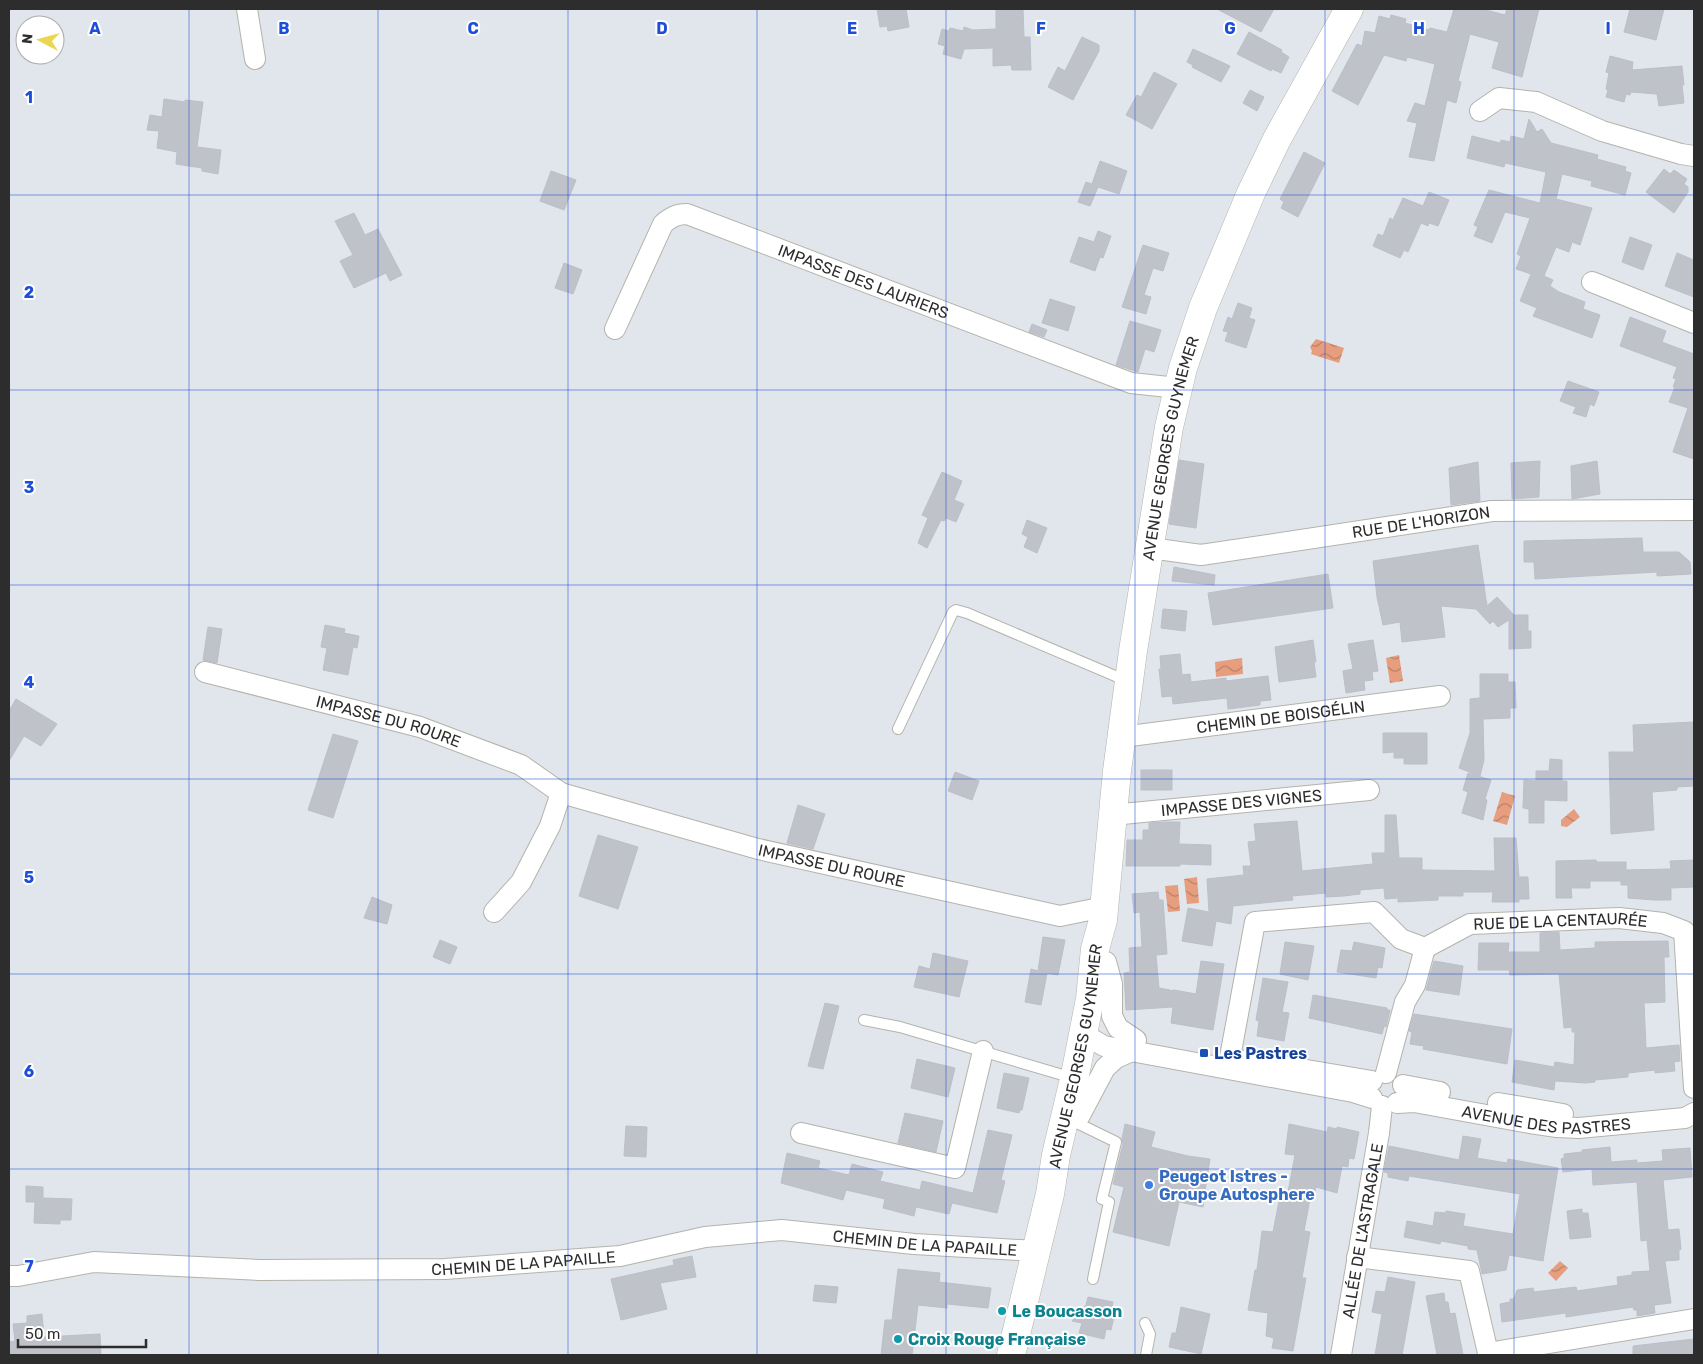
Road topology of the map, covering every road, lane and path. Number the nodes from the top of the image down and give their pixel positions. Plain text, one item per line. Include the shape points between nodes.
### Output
1 (247, 9) edge
2 (1349, 9) edge
3 (255, 59) dead end
4 (1480, 111) dead end
5 (1694, 156) edge
6 (1592, 282) dead end
7 (1694, 323) edge
8 (615, 329) dead end
9 (1178, 388) junction
10 (1694, 510) edge
11 (1150, 548) junction
12 (205, 672) dead end
13 (1129, 682) junction
14 (1440, 696) dead end
15 (898, 730) dead end
16 (1122, 737) junction
17 (1369, 790) dead end
18 (561, 793) junction
19 (1112, 815) junction
20 (494, 912) dead end
21 (1104, 914) junction
22 (1425, 948) junction
23 (1100, 960) junction
24 (864, 1020) dead end
25 (1095, 1039) junction
26 (1134, 1046) junction
27 (984, 1052) junction
28 (1230, 1057) junction
29 (1074, 1078) junction
30 (1694, 1088) edge
31 (1385, 1091) junction
32 (1694, 1112) edge
33 (1074, 1119) junction
34 (801, 1133) dead end
35 (1036, 1251) junction
36 (1357, 1257) junction
37 (9, 1276) edge
38 (1093, 1279) dead end
39 (1694, 1319) edge
40 (1145, 1323) dead end
41 (1011, 1355) edge
42 (1146, 1355) edge
43 (1341, 1355) edge

1 - 3 street
2 - 9 main road, AVENUE GEORGES GUYNEMER via 1251,193 1202,308
4 - 5 street via 1499,98 1536,102 1602,131
6 - 7 street
8 - 9 street, IMPASSE DES LAURIERS via 663,224 671,217 687,214 1131,382
9 - 11 main road, AVENUE GEORGES GUYNEMER
10 - 11 street, RUE DE L'HORIZON via 1492,511 1201,555
11 - 13 main road, AVENUE GEORGES GUYNEMER
12 - 18 street, IMPASSE DU ROURE via 420,727 521,765
13 - 15 lane via 956,610
13 - 16 main road, AVENUE GEORGES GUYNEMER
14 - 16 street, CHEMIN DE BOISGÉLIN
16 - 19 main road, AVENUE GEORGES GUYNEMER
17 - 19 street, IMPASSE DES VIGNES
18 - 20 street via 550,826 521,882
18 - 21 street, IMPASSE DU ROURE via 777,854 1060,916
19 - 21 main road, AVENUE GEORGES GUYNEMER
21 - 23 main road, AVENUE GEORGES GUYNEMER
22 - 28 street via 1401,939 1374,912 1255,922
22 - 30 street, RUE DE LA CENTAURÉE via 1470,924 1619,918 1663,923 1684,931
22 - 31 street, ALLÉE DE L'ASTRAGALE via 1416,985 1405,1002
23 - 25 main road, AVENUE GEORGES GUYNEMER
23 - 26 street, AVENUE DES PASTRES via 1112,984 1112,1016
23 - 29 main road, AVENUE GEORGES GUYNEMER
24 - 27 lane via 900,1027
25 - 26 street, AVENUE DES PASTRES via 1104,1046
25 - 33 main road, AVENUE GEORGES GUYNEMER
26 - 28 street, AVENUE DES PASTRES
26 - 31 street, AVENUE DES PASTRES via 1353,1092
26 - 33 street via 1105,1068
27 - 29 lane
27 - 34 street via 955,1168
28 - 31 street, AVENUE DES PASTRES
29 - 33 main road, AVENUE GEORGES GUYNEMER
31 - 32 street, AVENUE DES PASTRES via 1555,1113 1598,1114 1685,1107
31 - 36 street, ALLÉE DE L'ASTRAGALE
33 - 35 main road, AVENUE GEORGES GUYNEMER via 1056,1155
33 - 38 lane via 1116,1142 1102,1199 1110,1202
35 - 37 street, CHEMIN DE LA PAPAILLE via 914,1244 782,1230 705,1237 620,1256 445,1269 259,1270 94,1262
35 - 41 main road, AVENUE GEORGES GUYNEMER
36 - 39 street via 1469,1271 1488,1353
36 - 43 street, ALLÉE DE L'ASTRAGALE
40 - 42 lane via 1150,1334

